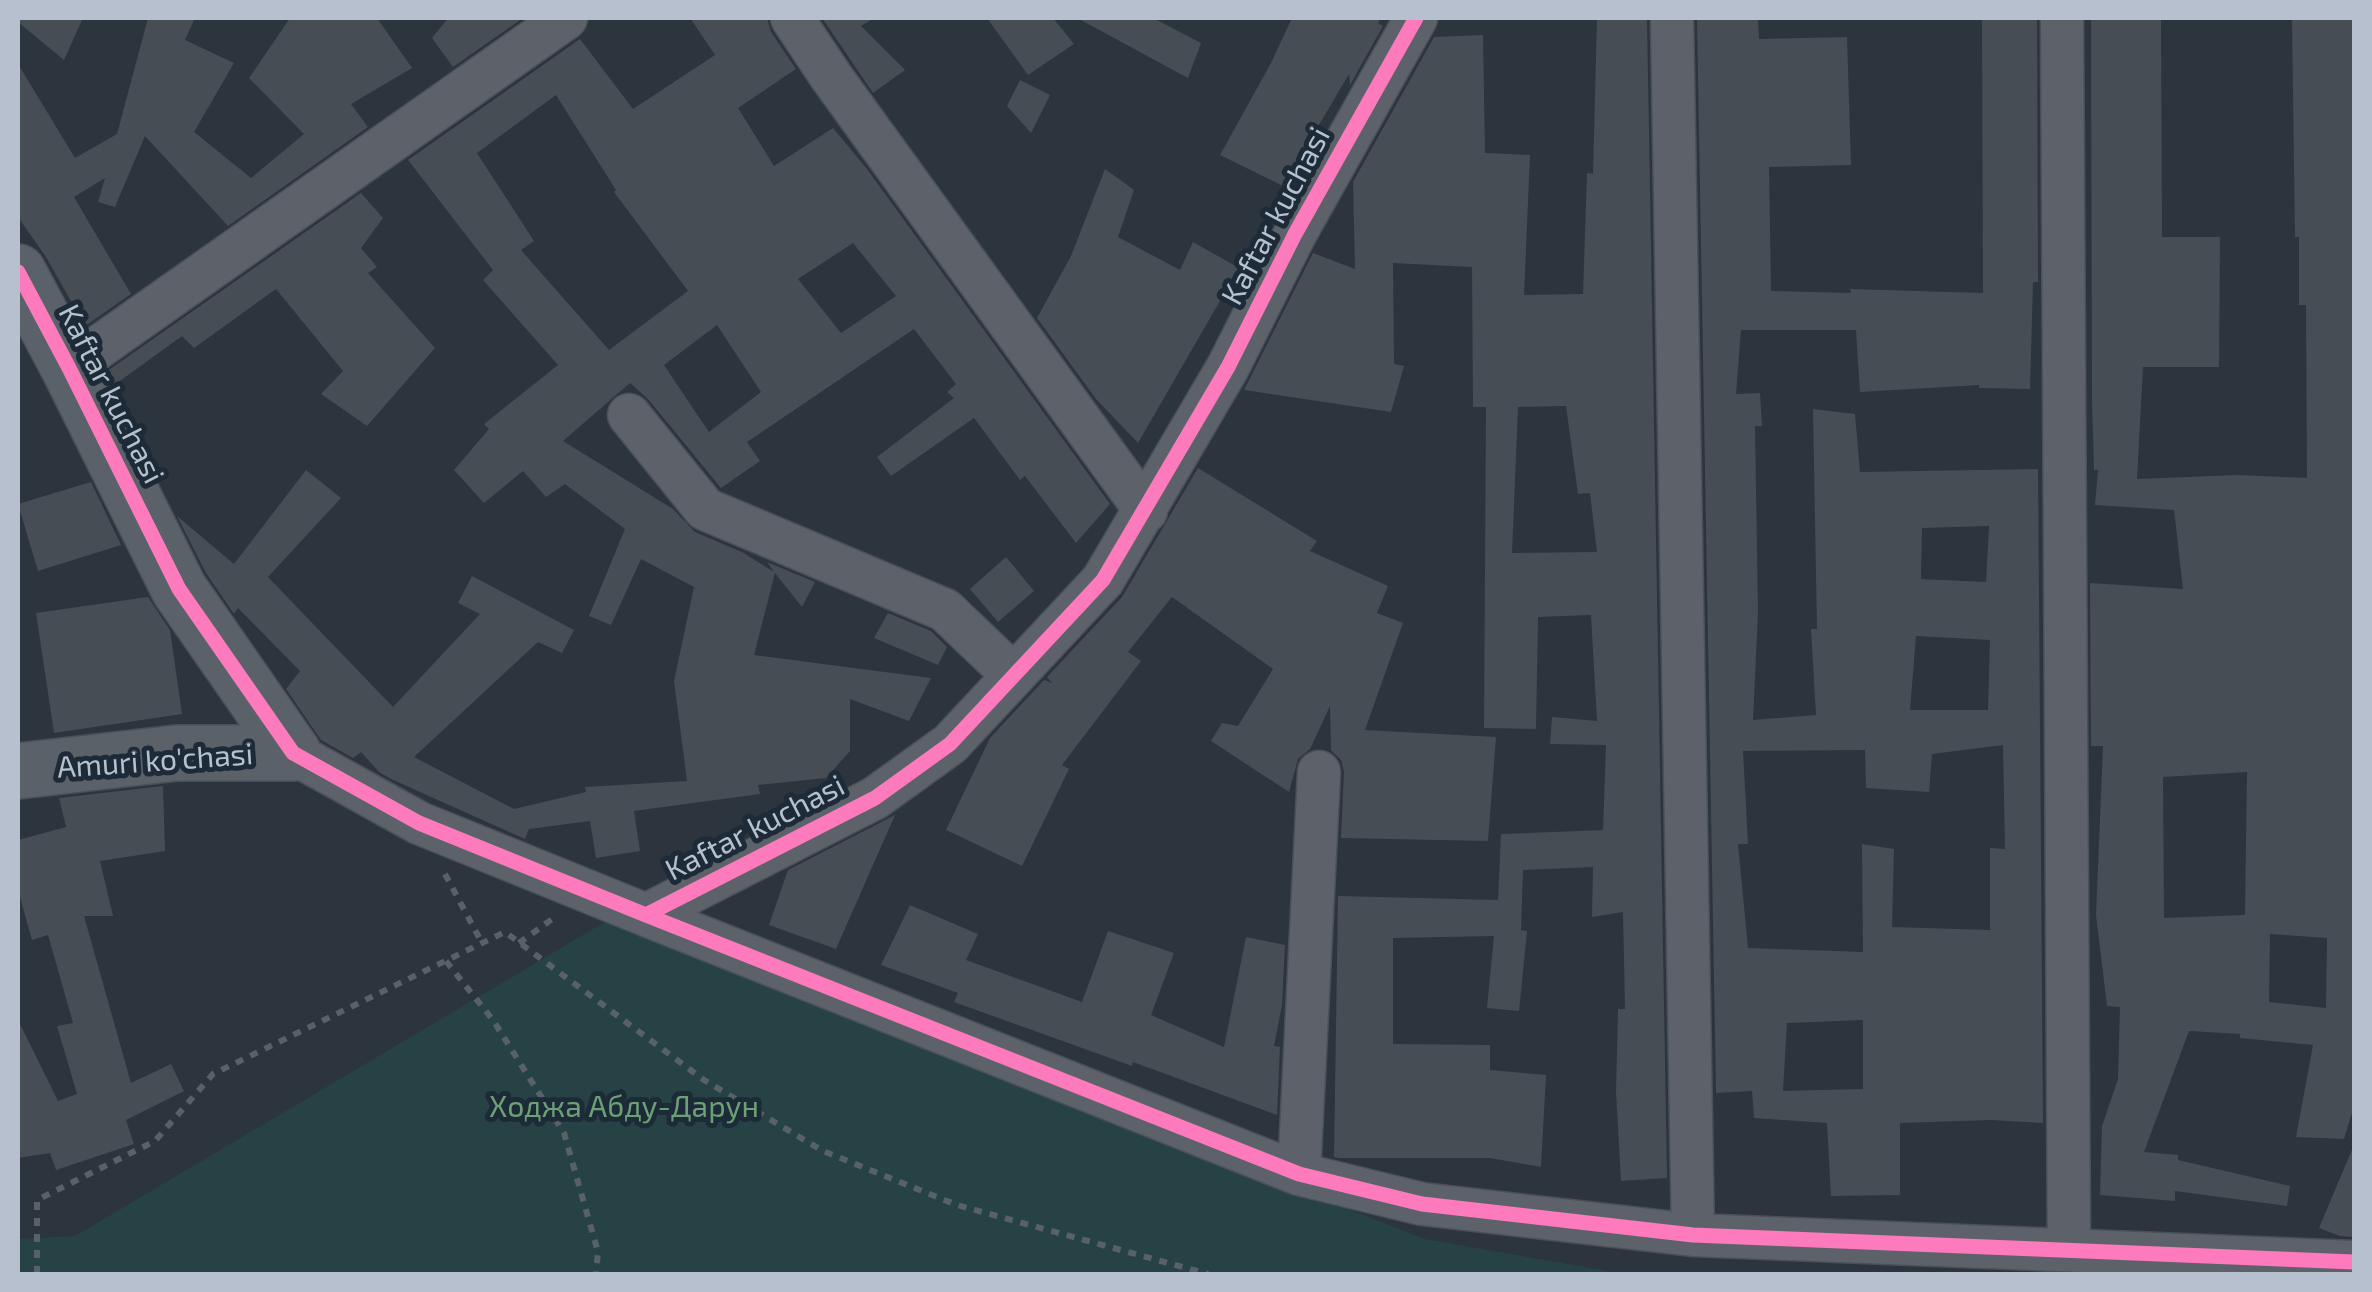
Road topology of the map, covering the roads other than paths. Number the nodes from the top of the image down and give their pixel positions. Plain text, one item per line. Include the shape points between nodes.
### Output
1 (566, 18) edge
2 (792, 18) edge
3 (1416, 18) edge
4 (1672, 18) edge
5 (2062, 18) edge
6 (18, 272) edge
7 (70, 368) junction
8 (629, 415) dead end
9 (1146, 511) junction
10 (1012, 674) junction
11 (292, 752) junction
12 (18, 771) edge
13 (1319, 772) dead end
14 (646, 914) junction
15 (1299, 1174) junction
16 (1693, 1235) junction
17 (2069, 1250) junction
18 (2354, 1262) edge

1 - 7 street
2 - 9 street
3 - 9 street, Kaftar kuchasi
4 - 16 street
5 - 17 street
6 - 7 street, Kaftar kuchasi
7 - 11 street, Kaftar kuchasi via 179,589
8 - 10 street via 705,508 945,610
9 - 10 street, Kaftar kuchasi via 1103,580
10 - 14 street, Kaftar kuchasi via 950,744 875,798
11 - 12 street, Amuri ko'chasi via 177,754
11 - 14 street, Kaftar kuchasi via 418,823
13 - 15 street
14 - 15 street
15 - 16 street via 1422,1204
16 - 17 street
17 - 18 street

